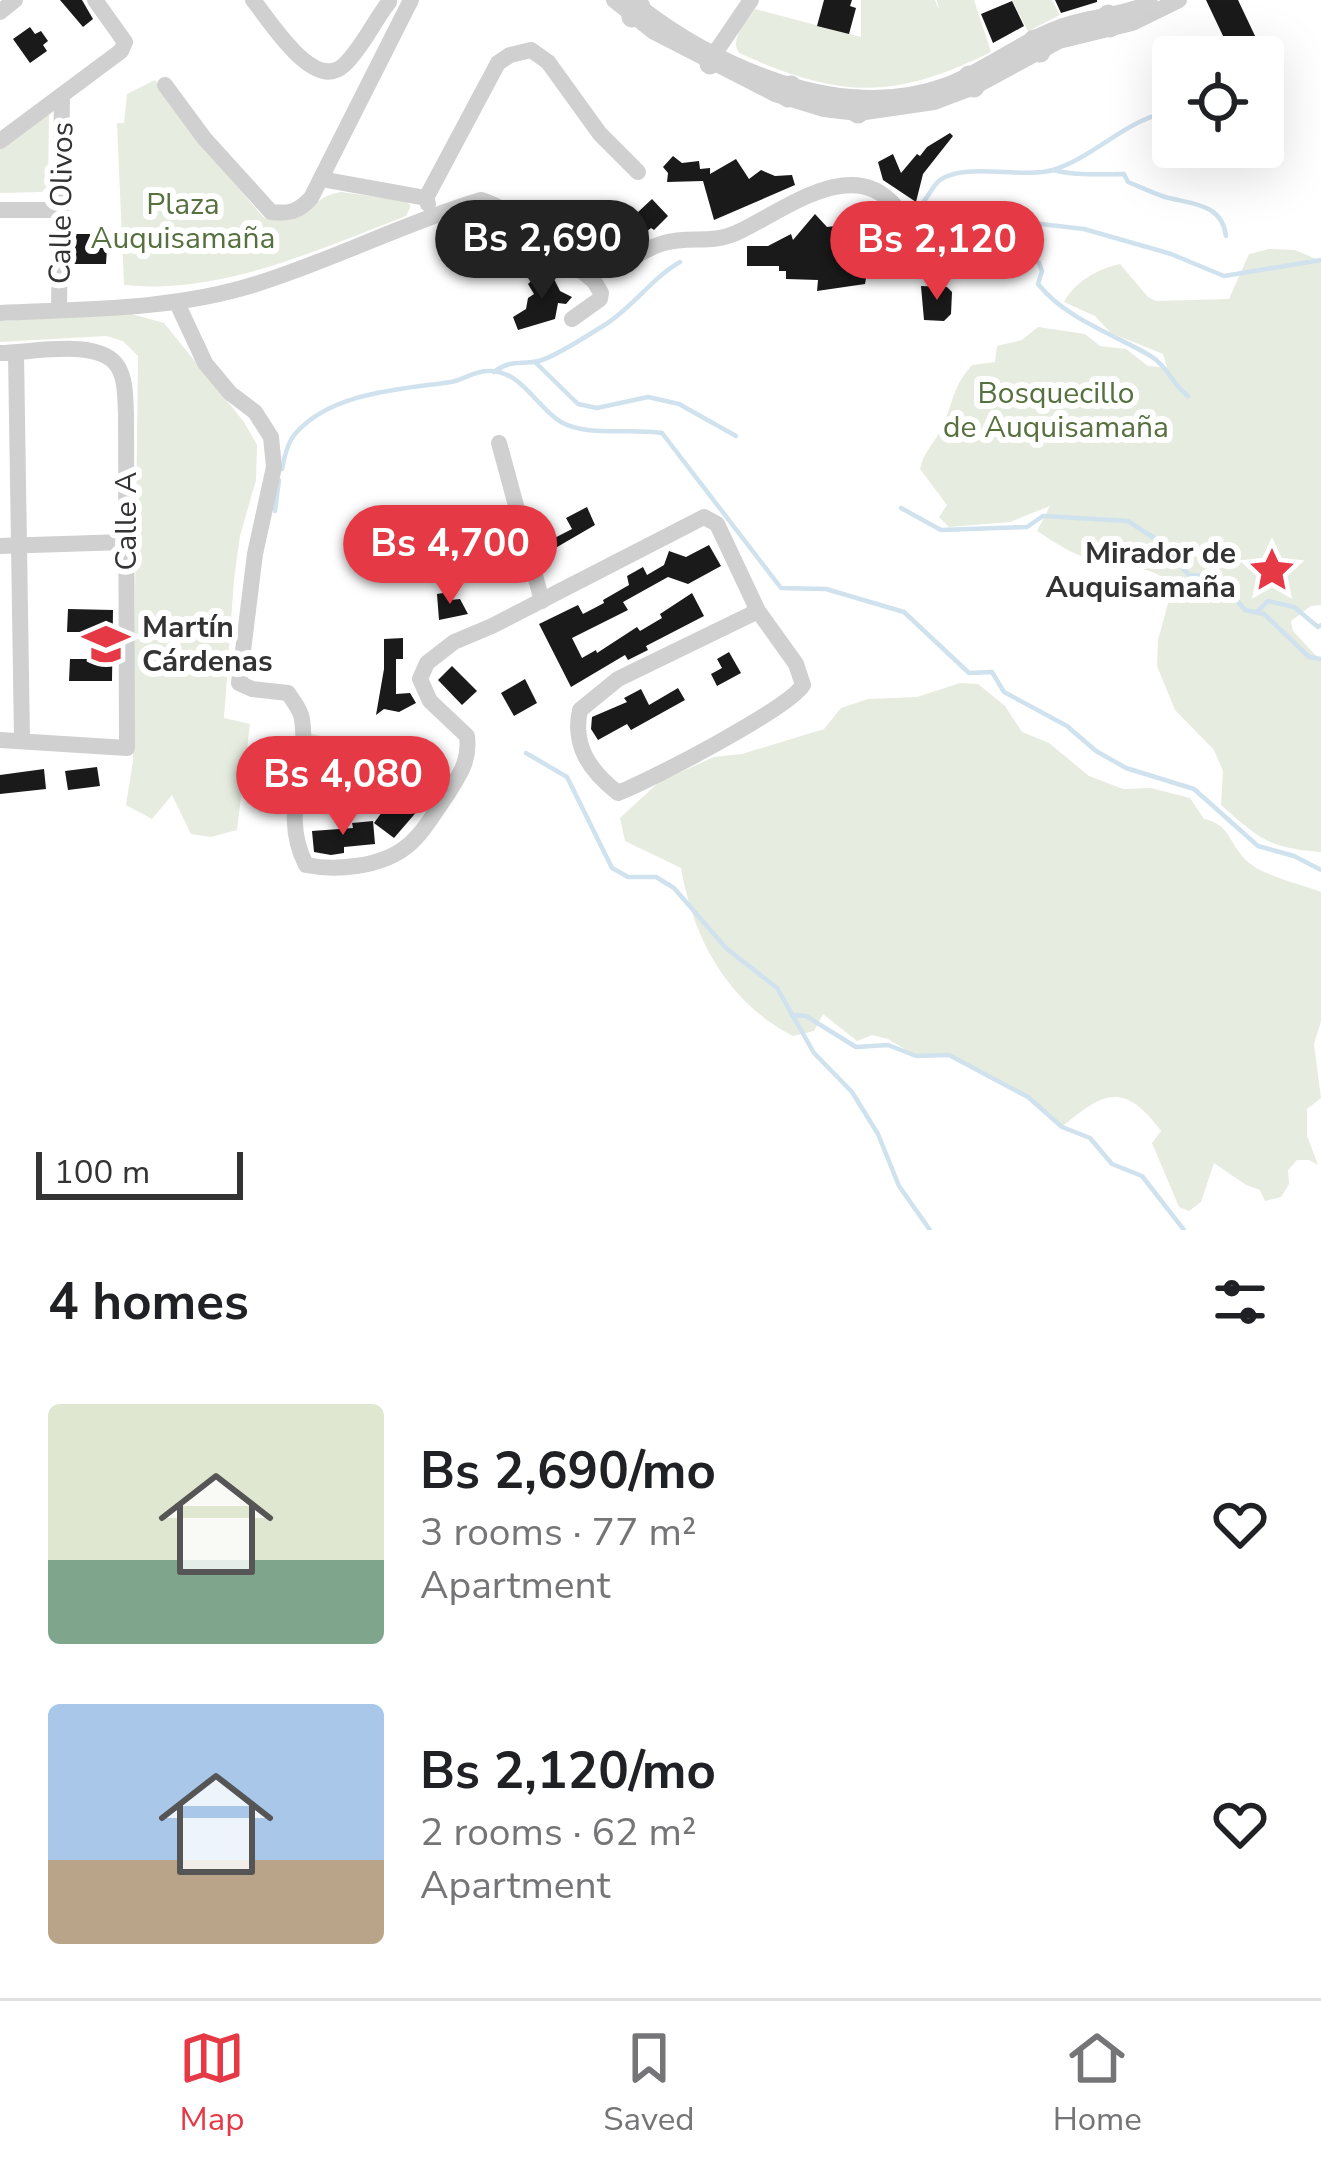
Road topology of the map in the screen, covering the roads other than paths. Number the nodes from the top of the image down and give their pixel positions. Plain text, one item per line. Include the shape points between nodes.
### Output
1 (15, 0) edge
2 (94, 0) edge
3 (253, 0) edge
4 (614, 0) edge
5 (751, 0) edge
6 (1157, 0) edge
7 (1179, 0) edge
8 (399, 2) edge
9 (635, 8) edge
10 (0, 12) edge
11 (1106, 14) edge
12 (713, 58) junction
13 (165, 85) dead end
14 (62, 96) junction
15 (0, 141) edge
16 (638, 172) dead end
17 (321, 179) junction
18 (895, 206) dead end
19 (429, 207) junction
20 (0, 210) edge
21 (62, 210) junction
22 (551, 240) junction
23 (177, 303) junction
24 (59, 310) junction
25 (0, 313) edge
26 (572, 319) dead end
27 (8, 353) edge
28 (499, 443) dead end
29 (125, 542) junction
30 (9, 546) edge
31 (542, 601) junction
32 (758, 611) junction
33 (22, 739) junction
34 (0, 740) edge

1 - 10 street
2 - 14 street via 125,42
3 - 8 street via 304,63 324,73 340,70
4 - 9 street
5 - 12 street
6 - 11 street
7 - 11 street via 1132,23
8 - 17 street
9 - 12 street
11 - 12 street via 972,81 858,106 824,109
13 - 17 street via 271,212 300,210
14 - 15 street
14 - 21 street, Calle Olivos
16 - 19 street via 531,50 498,63
17 - 19 street
18 - 22 street via 874,191 836,186 735,234 712,242 684,238 614,264
19 - 22 street via 481,200
19 - 23 street via 257,284
20 - 21 street
21 - 24 street, Calle Olivos
22 - 26 street via 551,249 601,292
23 - 24 street
23 - 31 street via 205,363 271,437 274,467 239,682 288,693 302,715 294,818 306,865 343,868 406,848 469,758 467,736 420,679 427,663
24 - 25 street
27 - 29 street, Calle A via 88,349 118,368 127,413
27 - 30 street
28 - 31 street
29 - 30 street
29 - 33 street, Calle A via 128,748
30 - 33 street
31 - 32 street via 704,517 717,524
32 - 32 street via 618,679 580,710 576,737 618,793 796,696 796,664
33 - 34 street

